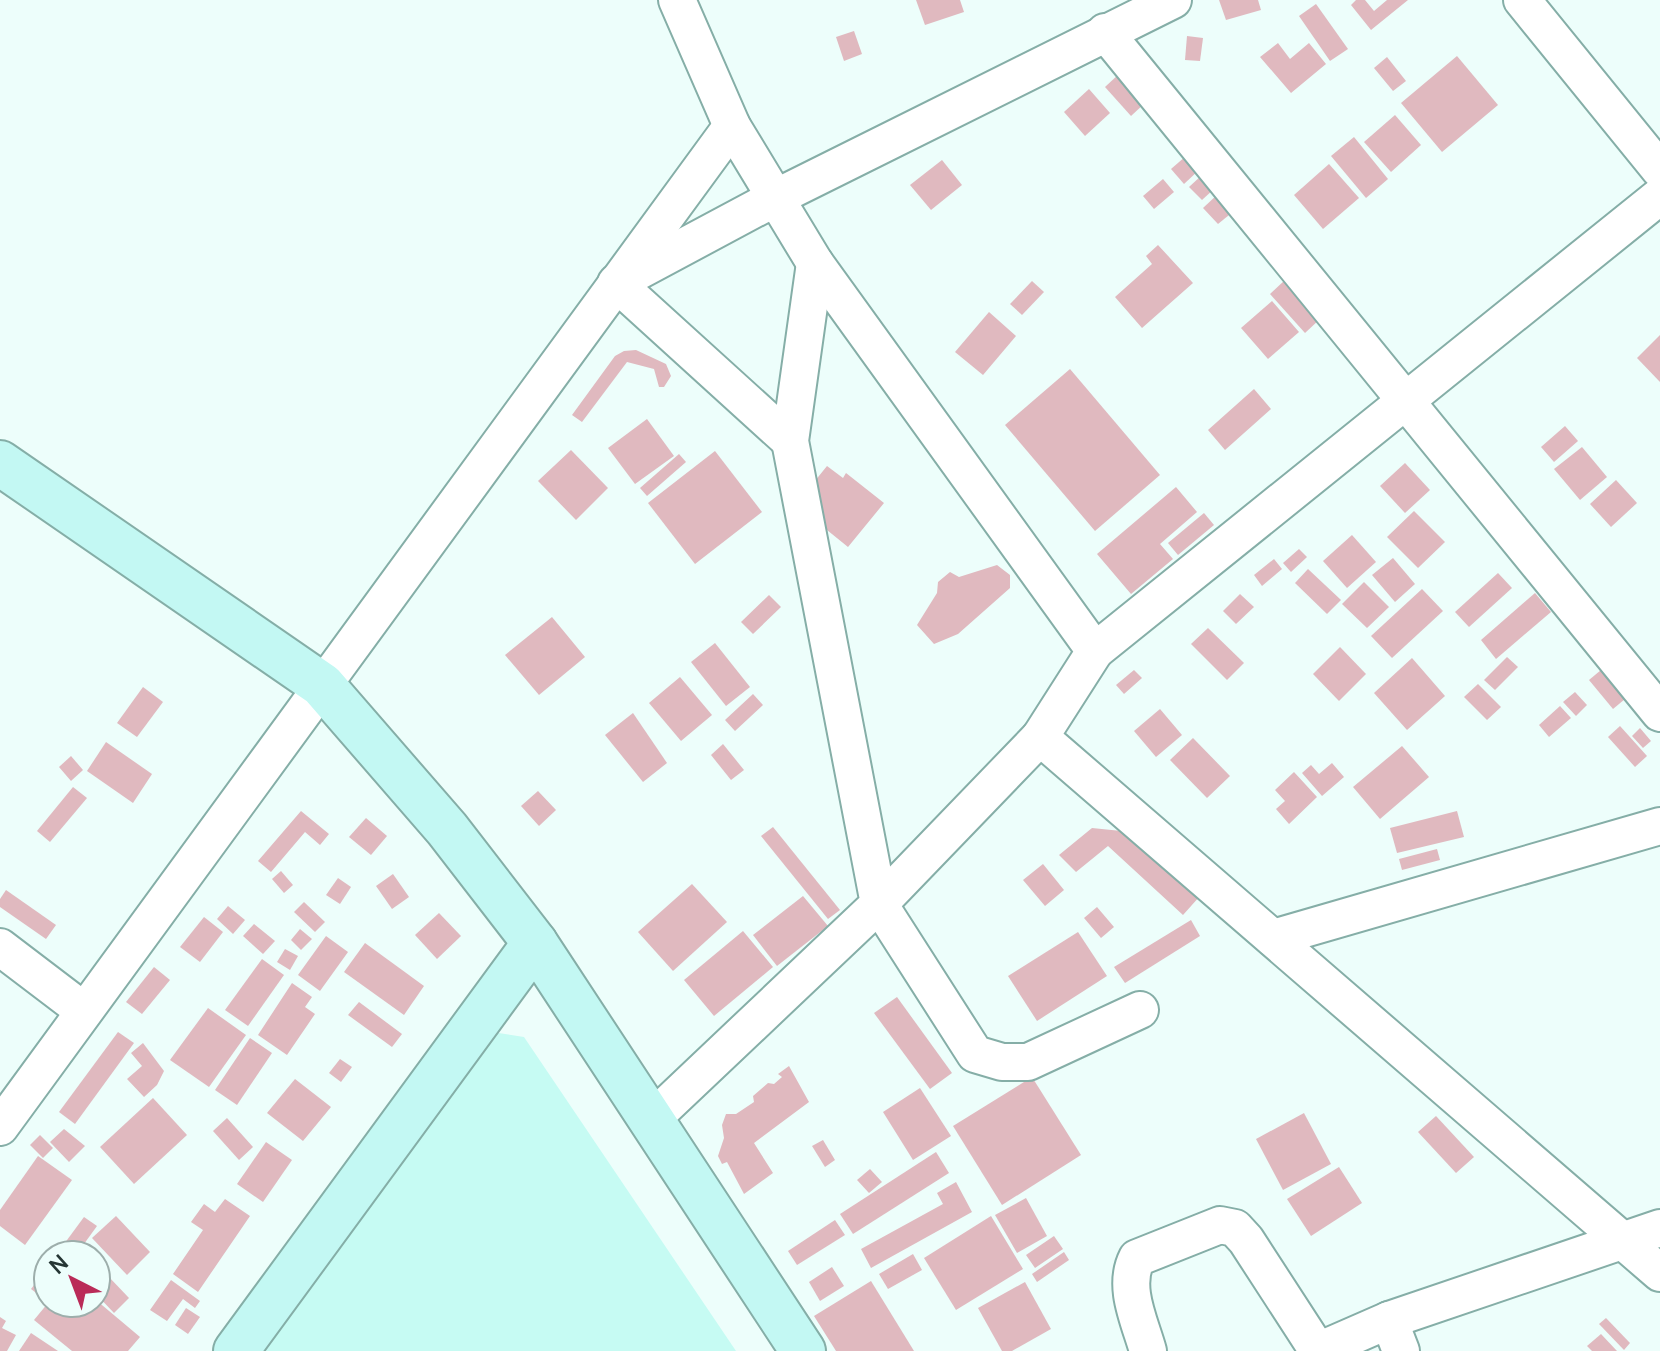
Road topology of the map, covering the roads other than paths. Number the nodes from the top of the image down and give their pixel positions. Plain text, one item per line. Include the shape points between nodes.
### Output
1 (677, 0) edge
2 (1173, 0) edge
3 (1522, 0) edge
4 (1105, 32) junction
5 (732, 126) junction
6 (1660, 170) edge
7 (1660, 196) edge
8 (777, 197) junction
9 (815, 263) junction
10 (616, 283) junction
11 (1406, 401) junction
12 (790, 441) junction
13 (0, 463) edge
14 (1095, 651) junction
15 (322, 685) junction
16 (1660, 713) edge
17 (1040, 737) junction
18 (1660, 826) edge
19 (879, 904) junction
20 (1273, 938) junction
21 (535, 943) junction
22 (0, 947) edge
23 (1140, 1010) dead end
24 (84, 1011) junction
25 (651, 1120) junction
26 (0, 1127) edge
27 (1660, 1228) edge
28 (1621, 1240) junction
29 (1660, 1273) edge
30 (1395, 1335) edge
31 (236, 1351) edge
32 (803, 1351) edge
33 (1148, 1351) edge
34 (1318, 1351) edge

1 - 5 street
2 - 4 street
3 - 6 street
4 - 8 street
4 - 11 street
5 - 8 street
5 - 10 street
7 - 11 street
8 - 9 street
8 - 10 street
9 - 12 street
9 - 14 street
10 - 12 street
10 - 15 street
11 - 14 street
11 - 16 street
12 - 19 street
13 - 15 main road
14 - 17 street
15 - 21 main road via 447,829
15 - 24 street
17 - 19 street
17 - 20 street
18 - 20 street
19 - 23 street via 975,1054 1028,1062
19 - 25 street
20 - 28 street
21 - 25 main road
21 - 31 main road
22 - 24 street
24 - 26 street
25 - 32 main road
27 - 28 street
28 - 29 street
28 - 30 street
30 - 34 street
33 - 34 street via 1130,1289 1137,1258 1220,1225 1235,1228 1246,1240

